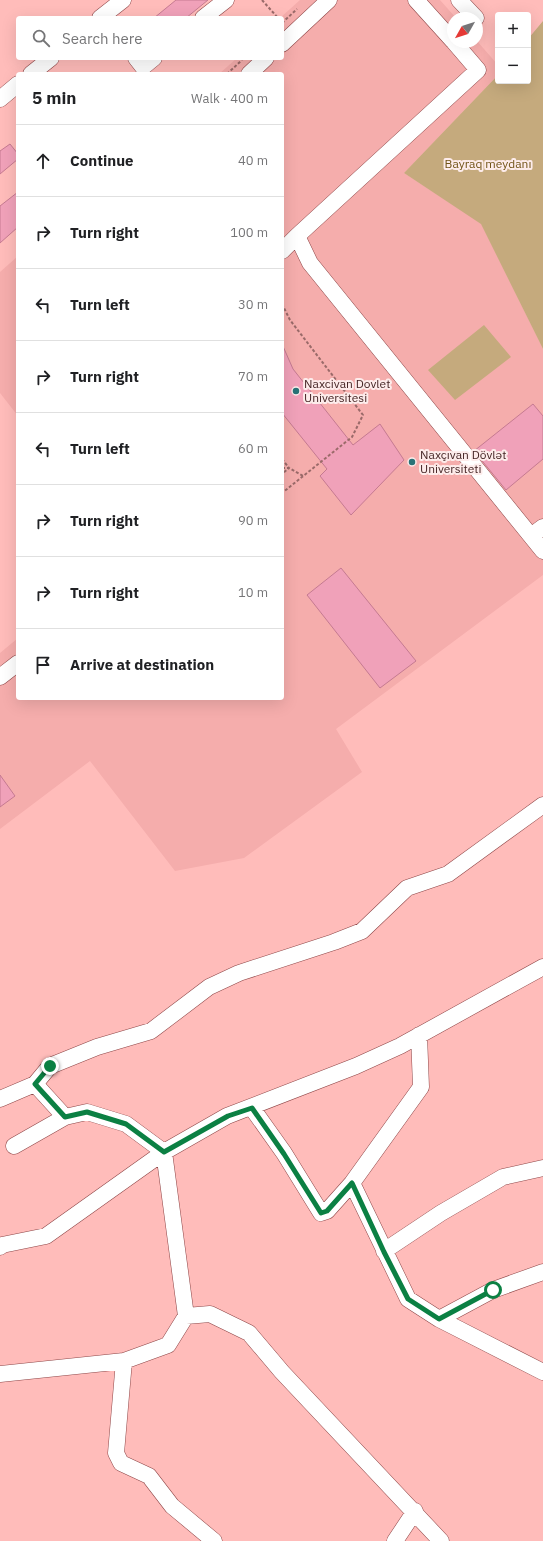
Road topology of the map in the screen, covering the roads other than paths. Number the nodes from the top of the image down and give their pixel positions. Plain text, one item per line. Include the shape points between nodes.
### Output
1 (122, 0) edge
2 (226, 0) edge
3 (329, 0) edge
4 (416, 0) edge
5 (459, 0) edge
6 (470, 12) edge
7 (103, 16) edge
8 (206, 16) edge
9 (447, 35) edge
10 (284, 42) edge
11 (458, 48) edge
12 (48, 60) edge
13 (264, 60) edge
14 (34, 72) edge
15 (251, 72) edge
16 (16, 86) edge
17 (0, 99) edge
18 (297, 236) junction
19 (284, 249) edge
20 (537, 532) edge
21 (543, 551) edge
22 (16, 665) edge
23 (0, 677) edge
24 (543, 805) edge
25 (543, 967) edge
26 (419, 1035) junction
27 (35, 1084) junction
28 (0, 1099) edge
29 (252, 1108) junction
30 (65, 1117) junction
31 (14, 1146) dead end
32 (164, 1152) junction
33 (543, 1168) edge
34 (352, 1183) junction
35 (0, 1247) edge
36 (384, 1252) junction
37 (543, 1272) edge
38 (186, 1316) junction
39 (439, 1319) junction
40 (124, 1361) junction
41 (543, 1372) edge
42 (0, 1374) edge
43 (415, 1512) junction
44 (214, 1541) edge
45 (395, 1541) edge
46 (441, 1541) edge

1 - 7 street
2 - 8 street
3 - 10 street
4 - 9 street
5 - 6 street
11 - 18 street via 478,70
12 - 14 street
13 - 15 street
16 - 17 street
18 - 19 street
18 - 20 street via 310,263
20 - 21 street
22 - 23 street
24 - 27 street via 448,874 407,888 362,930 334,942 239,973 210,987 151,1031 97,1047 50,1066
25 - 26 street
26 - 29 street via 356,1066
26 - 34 street via 421,1087
27 - 28 street
27 - 30 street
29 - 32 street via 228,1116
29 - 34 street via 321,1213 327,1211
30 - 31 street
30 - 32 street via 87,1112 126,1124
32 - 35 street via 46,1236
32 - 38 street
33 - 36 street via 503,1177 441,1213
34 - 36 street
36 - 39 street via 408,1299
37 - 39 street via 493,1290
38 - 40 street via 168,1345
38 - 43 street via 210,1314 249,1333 282,1372
39 - 41 street
40 - 42 street
40 - 44 street via 116,1453 121,1463 149,1476 172,1506
43 - 45 street
43 - 46 street

